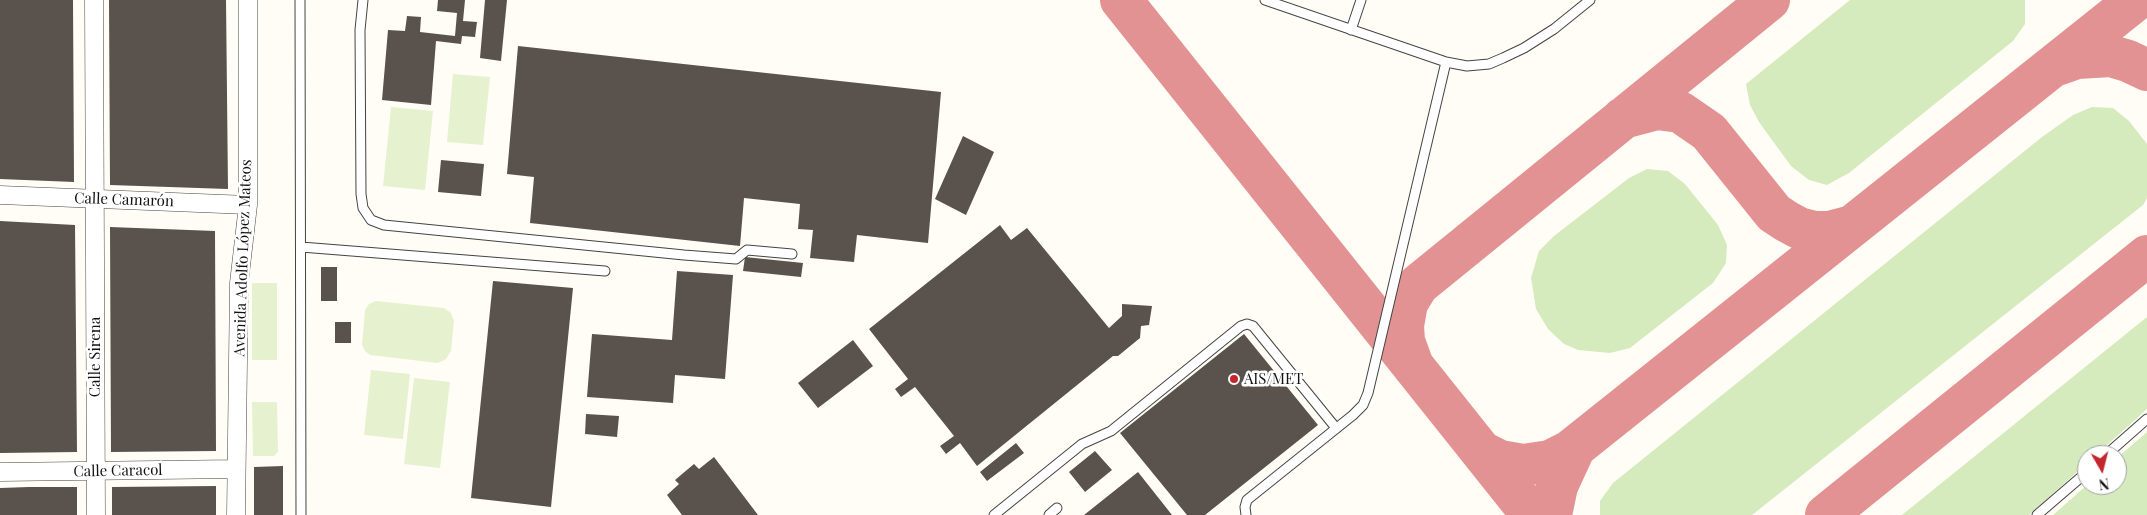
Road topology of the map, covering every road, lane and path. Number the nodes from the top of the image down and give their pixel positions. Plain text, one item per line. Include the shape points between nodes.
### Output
1 (94, 0) edge
2 (248, 0) edge
3 (300, 0) edge
4 (363, 0) edge
5 (1264, 0) edge
6 (1361, 0) edge
7 (1590, 0) edge
8 (1351, 30) junction
9 (1446, 62) junction
10 (0, 195) edge
11 (94, 198) junction
12 (248, 205) junction
13 (301, 246) junction
14 (792, 254) dead end
15 (605, 272) dead end
16 (2147, 419) edge
17 (1336, 428) junction
18 (2117, 445) edge
19 (236, 469) junction
20 (0, 472) edge
21 (95, 472) junction
22 (2077, 481) edge
23 (1057, 508) dead end
24 (96, 515) edge
25 (236, 515) edge
26 (301, 515) edge
27 (994, 515) edge
28 (1049, 515) edge
29 (1246, 515) edge
30 (2037, 515) edge

1 - 11 street, Calle Sirena
2 - 12 street, Avenida Adolfo López Mateos
3 - 13 lane
4 - 14 lane via 360,30 361,194 363,208 371,220 384,225 684,255 736,259 747,250
5 - 8 lane
6 - 8 lane
7 - 9 lane via 1554,29 1503,58 1489,64 1467,66
8 - 9 lane
9 - 17 lane via 1368,393 1363,405
10 - 11 street, Calle Camarón
11 - 12 street, Calle Camarón
11 - 21 street, Calle Sirena
12 - 19 street, Avenida Adolfo López Mateos via 239,283
13 - 15 lane
13 - 26 lane
16 - 18 lane
17 - 27 lane via 1253,326 1247,324 1111,431 1082,444
17 - 29 lane via 1247,500
19 - 21 street, Calle Caracol
19 - 25 street, Avenida Adolfo López Mateos
20 - 21 street, Calle Caracol
21 - 24 street, Calle Sirena
22 - 30 lane
23 - 28 lane

